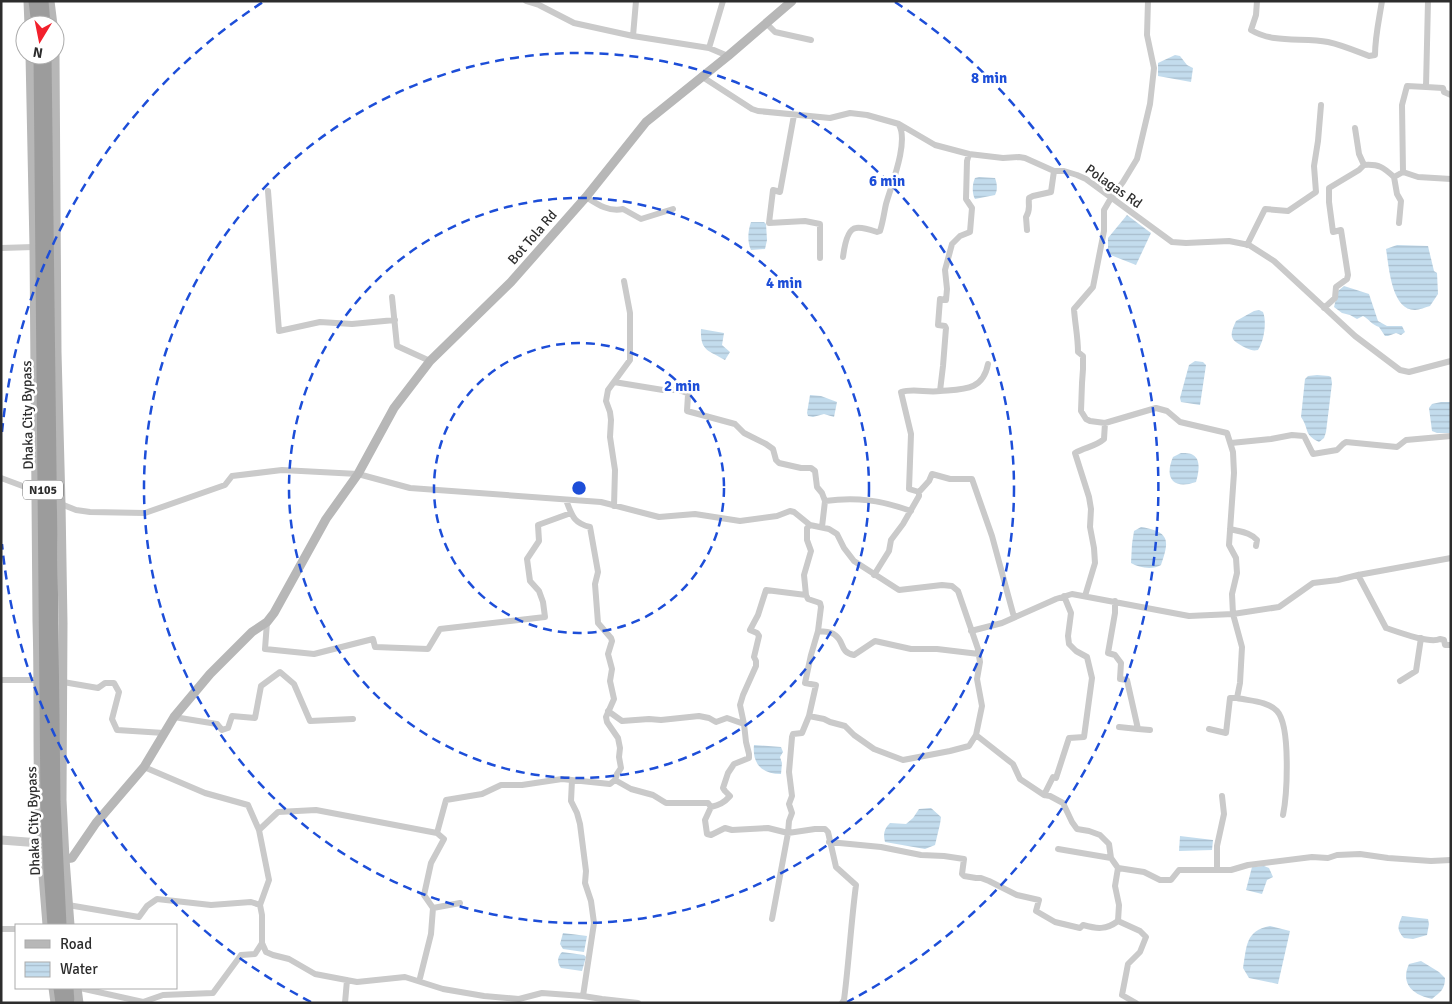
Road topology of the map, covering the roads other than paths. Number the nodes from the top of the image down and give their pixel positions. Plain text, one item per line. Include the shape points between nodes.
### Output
1 (28, 1) edge
2 (34, 1) edge
3 (43, 1) edge
4 (50, 1) edge
5 (526, 1) edge
6 (636, 1) edge
7 (723, 1) edge
8 (792, 1) edge
9 (1148, 1) edge
10 (1257, 1) edge
11 (1382, 1) edge
12 (1428, 1) edge
13 (29, 15) edge
14 (36, 15) edge
15 (44, 15) edge
16 (51, 15) edge
17 (767, 24) junction
18 (633, 36) junction
19 (811, 40) dead end
20 (708, 48) junction
21 (728, 56) junction
22 (30, 65) edge
23 (39, 65) edge
24 (46, 65) edge
25 (55, 65) edge
26 (701, 76) junction
27 (1426, 87) junction
28 (1451, 95) edge
29 (1321, 105) dead end
30 (794, 115) junction
31 (899, 124) junction
32 (1355, 128) dead end
33 (969, 154) junction
34 (1364, 164) junction
35 (1054, 171) junction
36 (1404, 172) junction
37 (1394, 177) junction
38 (1451, 179) edge
39 (268, 190) dead end
40 (586, 197) junction
41 (1111, 198) junction
42 (673, 209) dead end
43 (1399, 223) dead end
44 (1027, 230) dead end
45 (1247, 245) junction
46 (34, 247) junction
47 (1, 248) edge
48 (843, 257) dead end
49 (820, 258) dead end
50 (624, 281) dead end
51 (392, 297) dead end
52 (1324, 308) junction
53 (395, 320) junction
54 (430, 361) junction
55 (1451, 361) edge
56 (988, 364) dead end
57 (614, 382) junction
58 (940, 391) junction
59 (1105, 423) junction
60 (1451, 436) edge
61 (1231, 444) junction
62 (358, 474) junction
63 (1, 478) edge
64 (36, 491) junction
65 (919, 492) junction
66 (566, 500) junction
67 (825, 501) junction
68 (61, 504) junction
69 (614, 506) junction
70 (911, 511) junction
71 (571, 513) junction
72 (810, 525) junction
73 (822, 527) junction
74 (1230, 529) junction
75 (1256, 546) dead end
76 (1451, 558) edge
77 (874, 575) junction
78 (1358, 575) junction
79 (806, 595) junction
80 (1064, 596) junction
81 (1085, 596) junction
82 (1115, 601) junction
83 (1233, 614) junction
84 (1014, 618) junction
85 (267, 622) junction
86 (971, 631) junction
87 (818, 632) junction
88 (1421, 638) junction
89 (1451, 645) edge
90 (979, 654) junction
91 (1, 680) edge
92 (39, 680) junction
93 (1400, 681) dead end
94 (63, 682) junction
95 (1237, 698) junction
96 (608, 711) junction
97 (809, 716) junction
98 (174, 717) junction
99 (353, 719) dead end
100 (744, 724) junction
101 (1119, 727) dead end
102 (1138, 729) junction
103 (1209, 729) dead end
104 (1150, 730) dead end
105 (164, 733) junction
106 (976, 735) junction
107 (144, 767) junction
108 (572, 780) junction
109 (615, 780) junction
110 (1044, 795) junction
111 (1222, 796) dead end
112 (710, 807) junction
113 (1283, 815) dead end
114 (259, 830) junction
115 (437, 833) junction
116 (788, 833) junction
117 (1, 840) edge
118 (829, 842) junction
119 (40, 843) junction
120 (1058, 849) dead end
121 (1111, 858) junction
122 (65, 859) junction
123 (1451, 860) edge
124 (1118, 868) junction
125 (1217, 870) junction
126 (63, 903) junction
127 (460, 903) dead end
128 (260, 905) junction
129 (433, 908) junction
130 (772, 920) dead end
131 (1118, 921) junction
132 (47, 924) edge
133 (52, 924) edge
134 (61, 924) edge
135 (70, 924) edge
136 (1, 929) edge
137 (15, 930) edge
138 (262, 943) junction
139 (420, 978) dead end
140 (347, 980) junction
141 (68, 989) edge
142 (78, 989) edge
143 (83, 989) edge
144 (583, 996) junction
145 (483, 1000) edge
146 (622, 1002) edge
147 (70, 1003) edge
148 (79, 1003) edge
149 (346, 1003) edge
150 (638, 1003) edge
151 (842, 1003) edge
152 (1136, 1003) edge

1 - 13 main road
2 - 14 highway
3 - 15 highway
4 - 16 main road
5 - 18 street via 574,24
6 - 18 street
7 - 20 street
8 - 17 main road, Bot Tola Rd
9 - 41 street via 1147,35 1154,68 1150,104 1137,159
10 - 11 street via 1251,30 1258,34 1330,42 1369,56 1375,55
12 - 27 street
17 - 19 street via 775,32
17 - 21 main road, Bot Tola Rd
18 - 20 street
20 - 21 street
21 - 26 main road, Bot Tola Rd
22 - 46 main road
23 - 133 highway, Dhaka City Bypass / N105 via 46,806
24 - 126 highway, Dhaka City Bypass / N105 via 55,802
25 - 68 main road
26 - 30 street, Polagas Rd via 752,109
26 - 40 main road, Bot Tola Rd via 646,122
27 - 28 street via 1443,88
27 - 36 street via 1407,86 1402,105
29 - 45 street via 1314,166 1316,192 1288,211 1265,208
30 - 31 street, Polagas Rd via 830,118 850,113
30 - 49 street via 780,192 773,190 768,223 806,221 820,224
31 - 33 street, Polagas Rd via 935,145
31 - 48 street via 901,156 880,231 851,230
32 - 34 street
33 - 35 street, Polagas Rd via 1003,158 1019,156
33 - 58 street via 966,199 972,208 970,232 952,244 945,270 946,300 940,299 938,325 946,328
34 - 37 street via 1383,167
34 - 52 street via 1329,188 1333,232 1340,230 1348,275 1336,287 1335,298
35 - 41 street, Polagas Rd via 1086,179
35 - 44 street via 1051,192 1029,198
36 - 37 street
36 - 38 street via 1418,177
37 - 43 street via 1400,201
39 - 53 street via 279,331 320,322 352,324
40 - 42 street via 598,205 623,209 641,219
40 - 54 main road, Bot Tola Rd via 511,282
41 - 45 street, Polagas Rd via 1172,242 1229,241
41 - 59 street via 1104,210 1104,231 1093,287 1074,309 1078,352 1083,356 1081,411 1090,422
45 - 52 street, Polagas Rd via 1274,261
46 - 47 street
46 - 64 main road
50 - 57 street via 630,313 630,360
51 - 53 street
52 - 55 street, Polagas Rd via 1400,370 1409,372
53 - 54 street via 397,346
54 - 62 main road, Bot Tola Rd via 394,408
56 - 58 street via 986,374 973,386
57 - 67 street via 687,393 687,411 735,424 744,433 773,449 779,463 812,468
57 - 69 street via 606,401 610,412 615,470
58 - 65 street via 901,392 911,434 909,488
59 - 61 street via 1162,409 1180,422 1227,433
59 - 81 street via 1104,440 1075,453 1089,497 1094,548 1095,563
60 - 61 street via 1406,440 1397,447 1346,442 1337,450 1313,454 1304,436
61 - 74 street via 1234,488
62 - 66 street via 410,488
62 - 68 street via 282,470 232,476 225,485 145,513 90,512
62 - 85 main road, Bot Tola Rd via 326,519
63 - 64 street
64 - 92 main road
65 - 70 street
65 - 84 street via 932,474 950,479 972,479 992,536
66 - 69 street
66 - 71 street
67 - 70 street via 884,502
67 - 73 street
68 - 94 main road
69 - 72 street via 660,517 695,514 740,521 790,511
70 - 77 street via 891,540 889,551
71 - 85 street via 538,525 538,541 528,558 530,581 539,591 545,616 440,628 428,649 375,647 373,638 314,654 266,649
71 - 96 street via 577,523 590,527 598,572 595,584 598,623 612,641 608,654 614,699
72 - 73 street
72 - 79 street via 807,540 811,551 804,574
73 - 77 street via 837,534 854,562
74 - 75 street via 1254,536 1258,540
74 - 83 street via 1229,545 1236,558 1237,573 1232,594
76 - 78 street
77 - 86 street via 899,590 952,586 961,596
78 - 83 street via 1313,583 1279,607
78 - 88 street via 1386,628
79 - 87 street via 820,603
79 - 100 street via 766,590 750,630 759,636 754,656 756,666 740,705
80 - 81 street
80 - 84 street
80 - 110 street via 1071,613 1068,644 1087,657 1092,678 1084,737 1068,738 1056,778 1053,777
81 - 82 street
82 - 83 street via 1189,616
82 - 102 street via 1108,653 1115,655 1121,663 1120,679 1127,680
83 - 95 street via 1242,648
84 - 86 street
85 - 98 main road, Bot Tola Rd via 252,632 210,674
86 - 90 street
87 - 90 street via 833,633 843,649 854,655 876,641 912,649
87 - 97 street via 806,683 816,685
88 - 89 street via 1436,641 1440,638 1445,645
88 - 93 street via 1416,671
90 - 106 street via 977,679 982,706
91 - 92 street
92 - 119 main road
94 - 105 street via 98,688 105,683 114,683 119,692 112,719 117,730
94 - 122 main road
95 - 103 street via 1230,698 1226,733
95 - 113 street via 1265,704 1277,711 1281,718 1287,778
96 - 100 street via 622,721 700,716 716,722 727,718
96 - 109 street via 607,722 619,742 621,768
97 - 106 street via 846,726 874,749 903,760 968,746
97 - 116 street via 802,733 792,737 789,772 792,796 789,804 792,813
98 - 99 street via 217,724 222,730 228,728 232,716 255,718 262,686 280,672 294,684 310,722
98 - 105 main road, Bot Tola Rd
100 - 112 street via 749,758 734,764 728,773 724,788 730,796 727,800
101 - 102 street
102 - 104 street
105 - 107 main road, Bot Tola Rd
106 - 110 street via 1013,764 1020,779
107 - 114 street via 205,793 248,805
107 - 122 main road, Bot Tola Rd via 96,823 72,858
108 - 109 street via 610,784
108 - 115 street via 502,785 482,794 446,800
108 - 144 street via 571,801 580,824 585,883 594,923
109 - 112 street via 666,803 708,804
110 - 121 street via 1063,803 1077,829 1100,835 1109,844
111 - 125 street via 1224,814 1216,846
112 - 116 street via 705,820 707,834 725,828 768,828
114 - 115 street via 278,812 316,810
114 - 128 street via 269,880
115 - 129 street via 444,839 431,863 424,895
116 - 118 street via 826,829
116 - 130 street
117 - 119 street
118 - 131 street via 964,859 964,876 981,878 1012,893 1039,900 1036,911 1055,922 1098,928 1111,927
118 - 151 street via 836,867 856,885
119 - 132 main road
120 - 121 street
121 - 124 street
122 - 126 main road
123 - 125 street via 1360,854
124 - 125 street via 1144,872 1160,880 1171,880 1179,870
124 - 131 street via 1115,886
126 - 128 street via 139,917 157,899 211,905 251,902
126 - 134 highway, Dhaka City Bypass / N105
126 - 135 main road
127 - 129 street
128 - 138 street
129 - 139 street via 431,934
131 - 152 street via 1146,937 1140,952 1128,964 1122,995
136 - 137 street
138 - 140 street via 266,952 273,956 289,960 315,974
138 - 143 street via 255,954 241,955 213,993 163,995 143,1002
140 - 145 street via 358,982 405,977
140 - 149 street
141 - 147 highway
142 - 148 main road
144 - 145 street via 542,993 519,999
144 - 146 street
146 - 150 street

